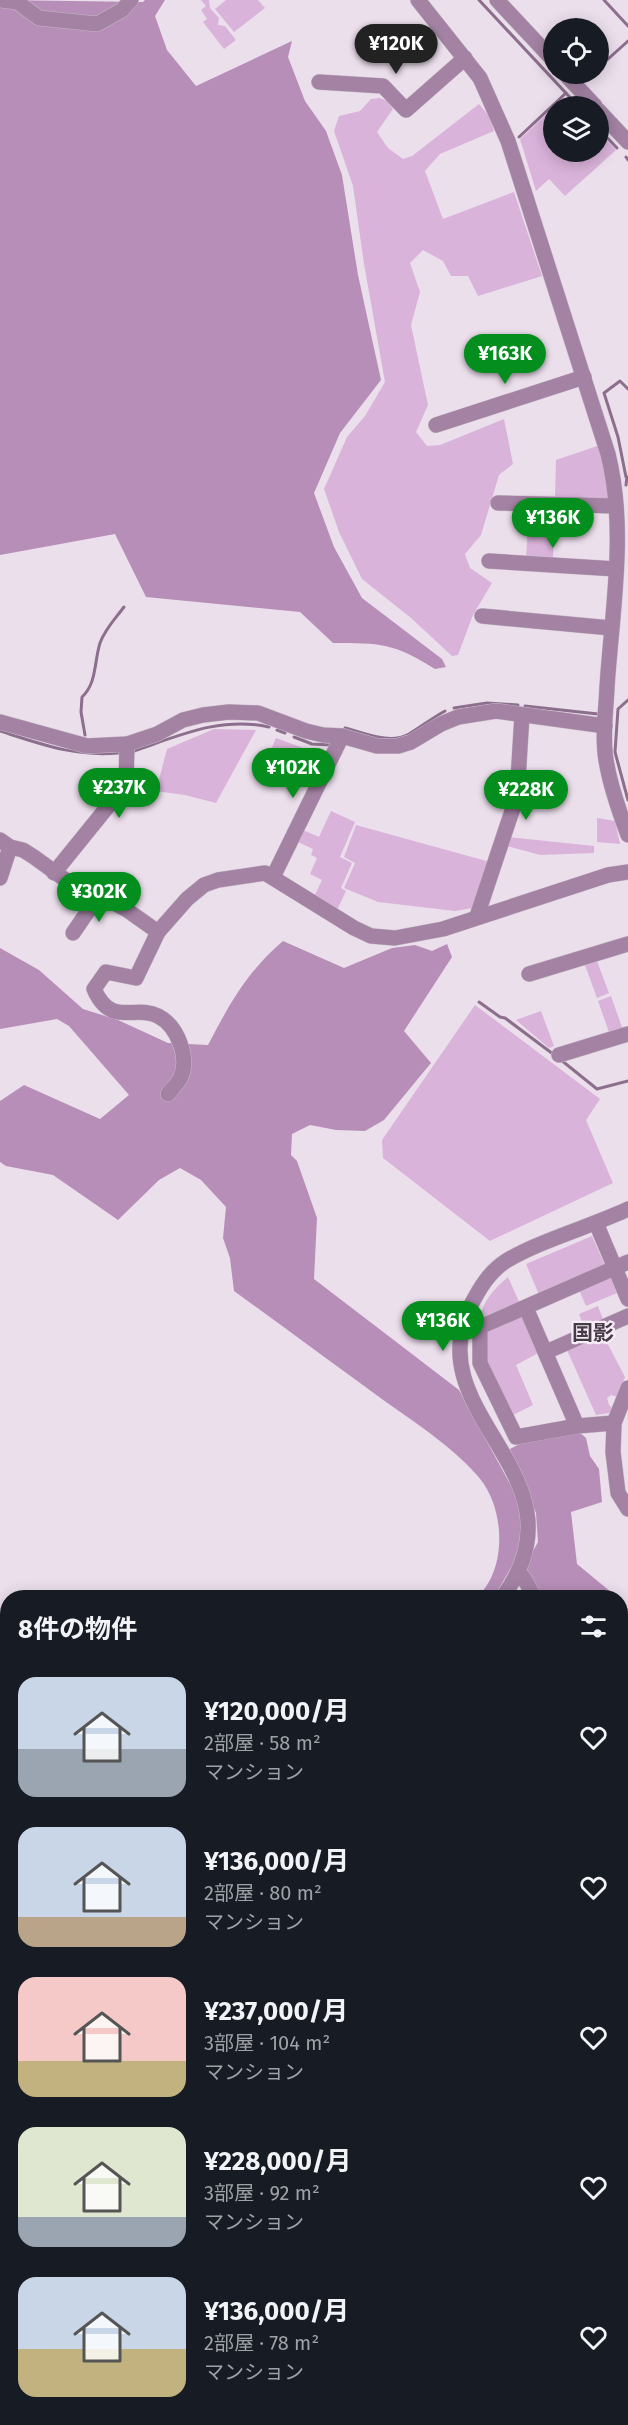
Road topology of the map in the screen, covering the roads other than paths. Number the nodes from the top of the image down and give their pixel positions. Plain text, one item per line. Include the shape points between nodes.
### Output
1 (1, 0) edge
2 (132, 0) edge
3 (418, 0) edge
4 (497, 0) edge
5 (543, 49) edge
6 (465, 58) junction
7 (319, 82) dead end
8 (574, 84) edge
9 (586, 96) edge
10 (609, 122) edge
11 (628, 142) edge
12 (584, 376) junction
13 (436, 425) dead end
14 (498, 503) dead end
15 (616, 506) junction
16 (489, 561) dead end
17 (616, 569) junction
18 (482, 616) dead end
19 (611, 628) junction
20 (522, 715) junction
21 (0, 722) edge
22 (605, 726) junction
23 (342, 736) junction
24 (128, 744) junction
25 (628, 835) edge
26 (5, 844) edge
27 (628, 872) edge
28 (54, 873) junction
29 (273, 877) junction
30 (0, 878) edge
31 (99, 895) junction
32 (477, 916) junction
33 (158, 932) junction
34 (73, 933) dead end
35 (628, 944) edge
36 (529, 974) dead end
37 (628, 1034) edge
38 (559, 1055) dead end
39 (168, 1094) dead end
40 (628, 1209) edge
41 (596, 1223) junction
42 (621, 1265) edge
43 (628, 1299) edge
44 (526, 1308) junction
45 (628, 1316) edge
46 (546, 1352) junction
47 (628, 1388) edge
48 (614, 1423) junction
49 (577, 1426) junction
50 (628, 1509) edge
51 (523, 1577) dead end
52 (508, 1590) edge
53 (530, 1590) edge

1 - 2 street via 17,2 39,18 97,24
3 - 6 street
4 - 5 street
6 - 7 street via 406,110 383,86
6 - 12 street via 488,93 508,141
8 - 9 street
10 - 11 street
12 - 13 street
12 - 15 street via 613,474
14 - 15 street
15 - 17 street
16 - 17 street
17 - 19 street
18 - 19 street
19 - 22 street
20 - 22 street
20 - 23 street via 496,711 458,717 398,746 376,746
20 - 32 street via 517,796
21 - 24 street via 87,746
22 - 25 street via 606,760
23 - 24 street via 306,731 258,713 229,712 183,720
23 - 29 street
24 - 28 street via 126,784
26 - 28 street via 23,850
26 - 30 street
27 - 32 street
28 - 31 street
29 - 32 street via 371,936 395,938
29 - 33 street via 265,873 244,875 204,885
31 - 33 street
31 - 34 street
33 - 39 street via 136,978 106,972 94,989 100,1003 110,1009 158,1016 178,1038 184,1059 180,1078
35 - 36 street
37 - 38 street
40 - 41 street
41 - 42 street
41 - 52 street via 506,1261 482,1284 460,1335 461,1371 474,1404 517,1478 529,1520 525,1552
42 - 43 street
42 - 44 street
44 - 46 street
44 - 49 street via 480,1327 480,1363 516,1437
45 - 46 street
46 - 49 street
47 - 48 street
48 - 49 street
48 - 50 street via 618,1493
51 - 53 street

